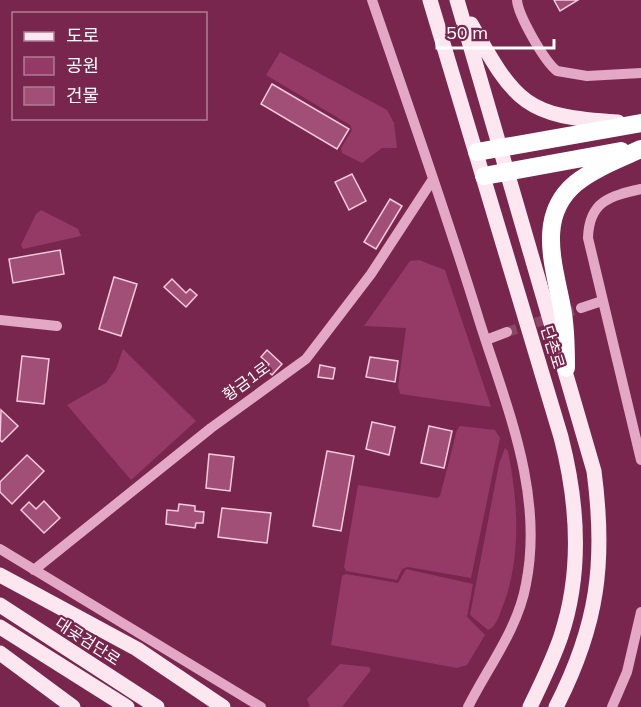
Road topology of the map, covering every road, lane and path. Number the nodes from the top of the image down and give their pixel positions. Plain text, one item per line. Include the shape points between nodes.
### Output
1 (372, 0) edge
2 (430, 0) edge
3 (458, 0) edge
4 (516, 0) edge
5 (641, 73) edge
6 (640, 123) edge
7 (641, 148) edge
8 (501, 149) junction
9 (477, 152) junction
10 (508, 171) junction
11 (484, 176) junction
12 (433, 179) junction
13 (641, 189) edge
14 (602, 301) junction
15 (581, 308) tunnel mouth
16 (0, 320) edge
17 (57, 326) dead end
18 (507, 332) tunnel mouth
19 (486, 340) junction
20 (566, 368) junction
21 (641, 460) edge
22 (0, 549) edge
23 (34, 570) junction
24 (0, 575) edge
25 (0, 605) edge
26 (641, 612) edge
27 (0, 627) edge
28 (126, 635) junction
29 (0, 653) edge
30 (73, 707) edge
31 (128, 707) edge
32 (157, 707) edge
33 (223, 707) edge
34 (261, 707) edge
35 (468, 707) edge
36 (530, 707) edge
37 (556, 707) edge
38 (612, 707) edge

1 - 12 lane
2 - 9 main road, 단촌로
3 - 6 main road via 507,84 534,107 571,120
3 - 8 main road
4 - 5 lane via 556,71 587,76
6 - 8 highway
7 - 10 highway
7 - 20 highway via 580,180 567,191 554,212 550,242 566,331
8 - 9 highway
8 - 10 main road
9 - 11 main road, 단촌로
10 - 11 highway
10 - 20 main road, 단촌로
11 - 36 main road, 단촌로 via 574,492 576,555 570,606 552,660
12 - 19 lane
12 - 23 lane, 황금1로 via 371,274 306,359 205,433
13 - 14 lane via 609,198 591,214 588,237
14 - 15 lane
14 - 21 lane
16 - 17 lane
18 - 19 lane
19 - 35 lane via 526,480 529,559 518,612
20 - 37 main road, 단촌로 via 594,471 600,547 591,624
22 - 23 lane
23 - 28 lane
24 - 28 main road
25 - 32 main road, 대곶검단로
26 - 38 lane via 627,672
27 - 31 main road, 대곶검단로
28 - 33 main road
28 - 34 lane
29 - 30 main road

